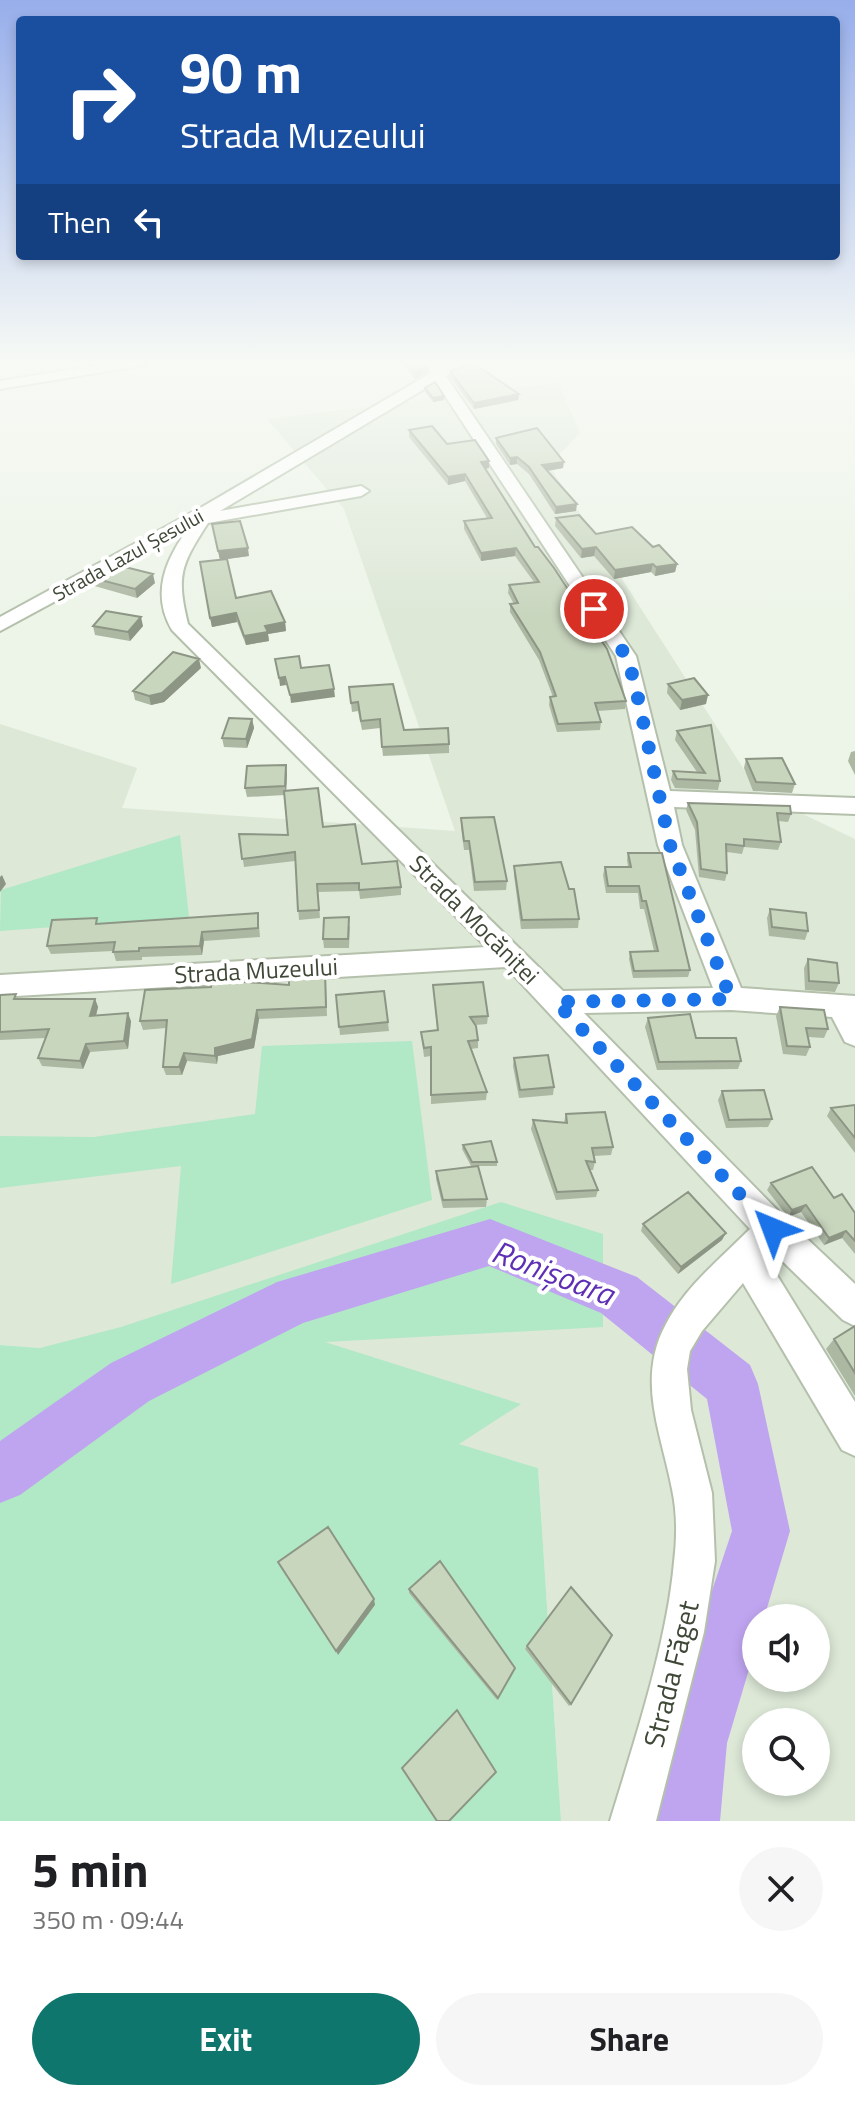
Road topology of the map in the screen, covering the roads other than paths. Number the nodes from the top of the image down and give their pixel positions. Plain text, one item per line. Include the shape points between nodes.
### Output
1 (311, 446) edge
2 (487, 446) edge
3 (361, 491) dead end
4 (206, 515) junction
5 (0, 625) edge
6 (660, 799) junction
7 (855, 806) edge
8 (512, 956) junction
9 (0, 986) edge
10 (731, 999) junction
11 (556, 1002) junction
12 (848, 1006) edge
13 (855, 1034) edge
14 (773, 1229) junction
15 (746, 1257) junction
16 (855, 1308) edge
17 (855, 1437) edge
18 (633, 1821) edge

1 - 4 street, Strada Lazul Șesului
2 - 6 street via 626,656
3 - 4 street
4 - 5 street, Strada Lazul Șesului
4 - 8 street, Strada Mocăniței via 177,557 170,590 179,626
6 - 7 street
6 - 10 street via 670,845
8 - 9 street, Strada Muzeului
8 - 11 street, Strada Mocăniței
10 - 11 street
10 - 12 street
11 - 14 street, Strada Mocăniței
12 - 13 street
14 - 15 street, Strada Făget
14 - 16 street, Strada Mocăniței
15 - 17 street
15 - 18 street, Strada Făget via 696,1310 672,1350 673,1412 696,1511 692,1588 686,1629

